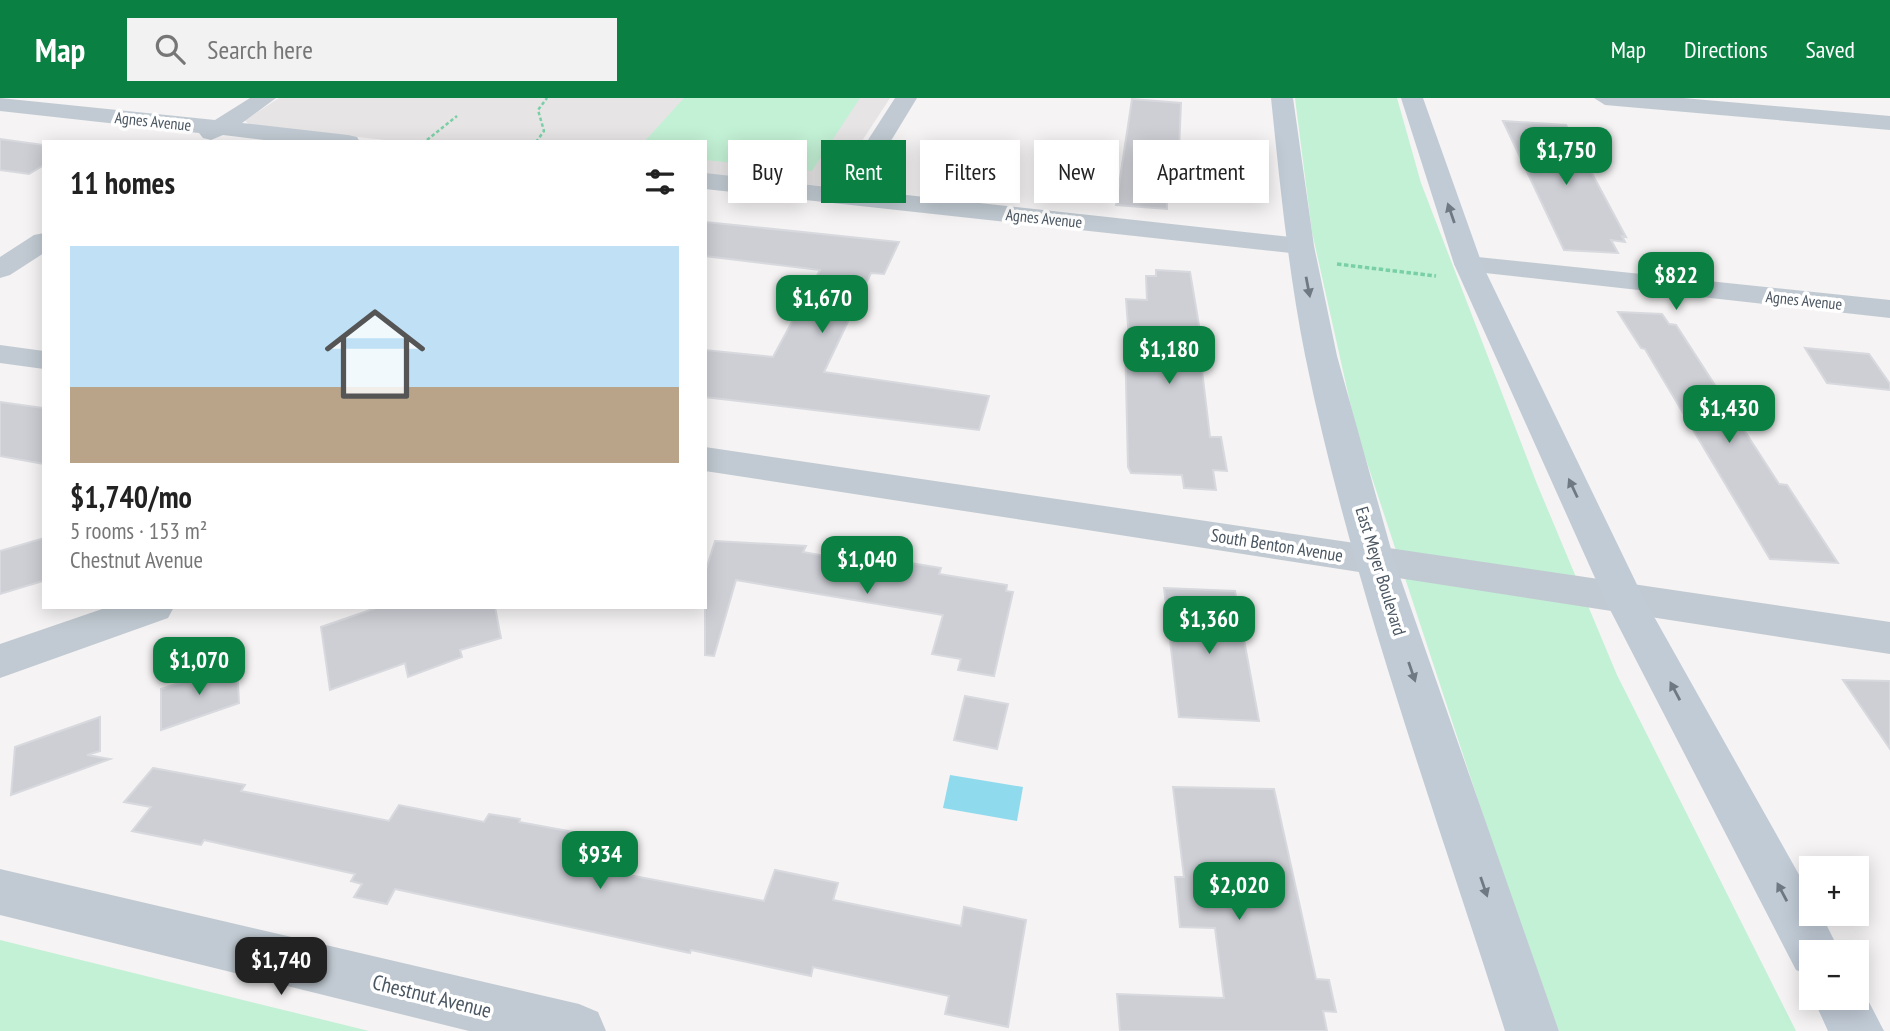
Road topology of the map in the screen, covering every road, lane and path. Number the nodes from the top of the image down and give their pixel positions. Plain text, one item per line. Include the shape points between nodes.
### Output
1 (265, 98) edge
2 (547, 98) edge
3 (906, 98) edge
4 (1282, 98) edge
5 (1412, 98) edge
6 (1605, 98) edge
7 (0, 104) edge
8 (457, 116) dead end
9 (1890, 123) edge
10 (218, 128) junction
11 (200, 140) edge
12 (329, 140) edge
13 (427, 140) edge
14 (537, 140) edge
15 (879, 140) edge
16 (707, 181) edge
17 (821, 194) edge
18 (906, 203) edge
19 (42, 242) edge
20 (1300, 246) junction
21 (1336, 264) dead end
22 (0, 269) edge
23 (1458, 270) junction
24 (1890, 309) edge
25 (0, 354) edge
26 (42, 360) edge
27 (707, 460) edge
28 (1375, 560) junction
29 (1625, 598) junction
30 (148, 609) edge
31 (1890, 638) edge
32 (0, 661) edge
33 (0, 892) edge
34 (1808, 940) edge
35 (1846, 1010) edge
36 (579, 1031) edge
37 (1532, 1031) edge
38 (1857, 1031) edge

1 - 10 street
2 - 14 path via 538,110 544,131
3 - 15 street
4 - 20 main road, East Meyer Boulevard
23 -> 5 main road
6 - 9 street
7 - 10 street, Agnes Avenue
8 - 13 path
10 - 11 street
10 - 12 street, Agnes Avenue
16 - 17 street, Agnes Avenue
18 - 20 street, Agnes Avenue
19 - 22 street
20 -> 28 main road, East Meyer Boulevard via 1321,356
21 - 23 path
23 - 24 street, Agnes Avenue
29 -> 23 main road
25 - 26 street
27 - 28 street, South Benton Avenue
28 - 29 street, South Benton Avenue
28 -> 37 main road, East Meyer Boulevard
29 - 31 street, South Benton Avenue
34 -> 29 main road
30 - 32 street
33 - 36 street, Chestnut Avenue
35 - 38 main road

